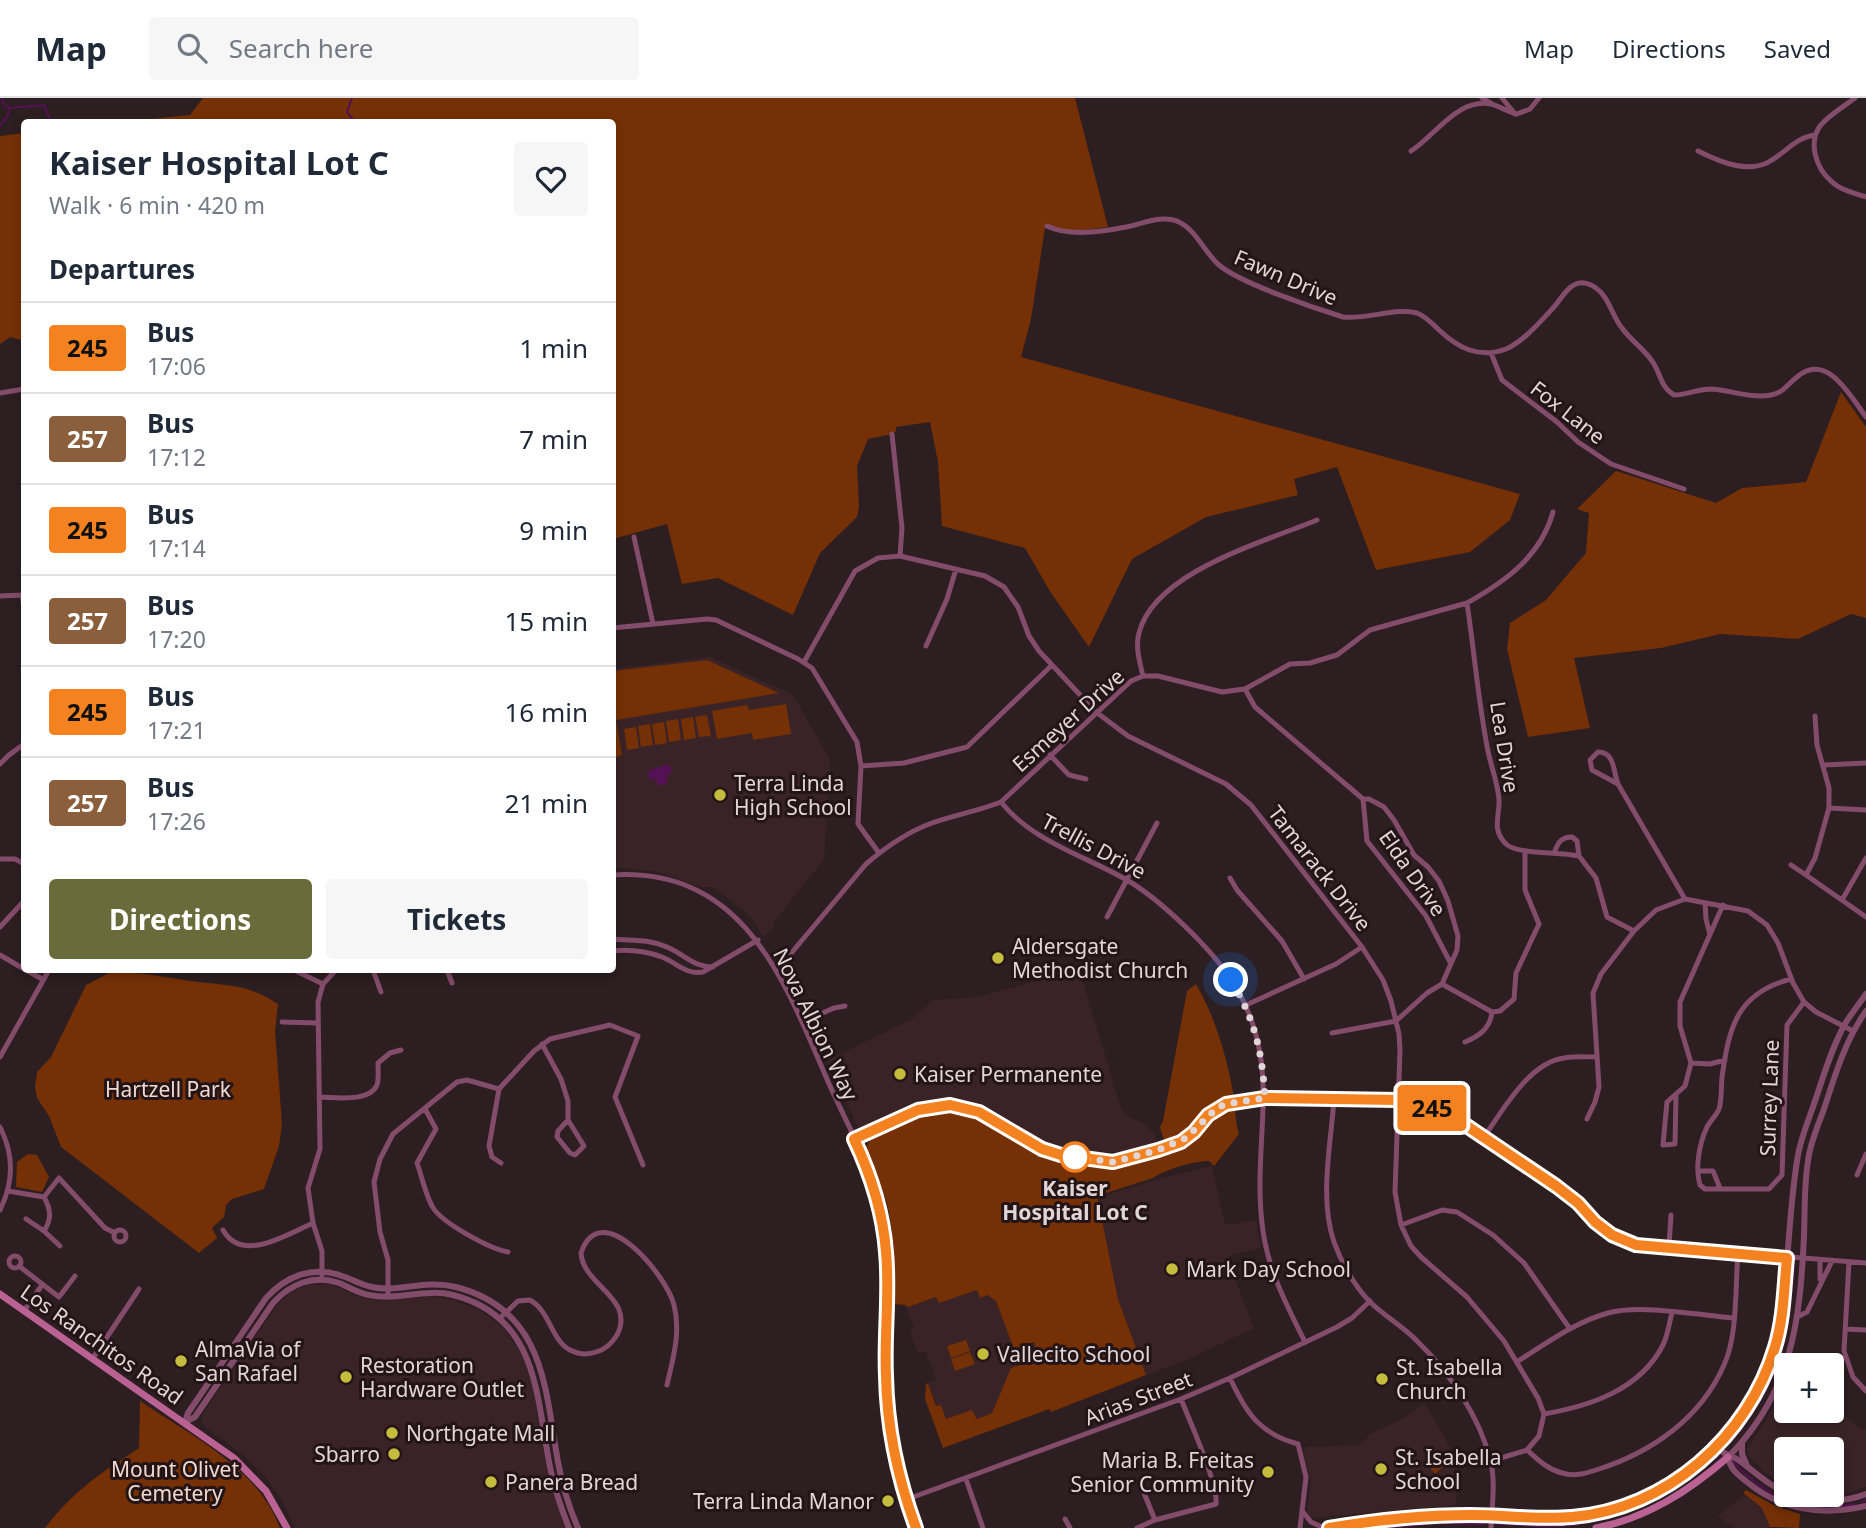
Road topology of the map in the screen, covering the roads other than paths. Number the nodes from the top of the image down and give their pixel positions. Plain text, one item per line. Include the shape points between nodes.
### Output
1 (1482, 98) edge
2 (1502, 98) edge
3 (1539, 98) edge
4 (1855, 98) edge
5 (1492, 104) junction
6 (1515, 114) junction
7 (1815, 135) junction
8 (1411, 151) dead end
9 (1698, 151) dead end
10 (1866, 197) edge
11 (1047, 226) dead end
12 (1491, 353) junction
13 (21, 390) edge
14 (0, 393) edge
15 (1866, 417) edge
16 (892, 434) dead end
17 (1684, 489) dead end
18 (1553, 512) dead end
19 (1317, 520) dead end
20 (634, 537) dead end
21 (900, 556) junction
22 (956, 569) junction
23 (21, 595) edge
24 (0, 596) edge
25 (1467, 603) junction
26 (653, 624) junction
27 (616, 628) edge
28 (926, 646) dead end
29 (804, 662) junction
30 (1052, 666) junction
31 (1143, 676) junction
32 (1245, 690) junction
33 (1096, 712) junction
34 (1815, 716) dead end
35 (21, 746) edge
36 (1050, 755) junction
37 (1866, 762) edge
38 (0, 764) edge
39 (1824, 765) junction
40 (861, 766) junction
41 (1086, 779) dead end
42 (1618, 784) junction
43 (1363, 799) junction
44 (1001, 802) junction
45 (1829, 808) junction
46 (1866, 810) edge
47 (1157, 823) dead end
48 (1555, 851) junction
49 (1525, 852) junction
50 (879, 853) junction
51 (1578, 856) junction
52 (1866, 858) edge
53 (0, 859) edge
54 (21, 862) edge
55 (1791, 865) dead end
56 (616, 875) edge
57 (1806, 875) junction
58 (1230, 878) dead end
59 (1126, 879) junction
60 (1685, 899) junction
61 (1842, 900) junction
62 (1705, 902) junction
63 (21, 904) edge
64 (1723, 905) junction
65 (1107, 917) dead end
66 (1866, 918) edge
67 (1706, 919) junction
68 (1716, 923) junction
69 (0, 927) edge
70 (1634, 931) junction
71 (1710, 934) junction
72 (616, 939) edge
73 (758, 940) junction
74 (1362, 947) junction
75 (616, 951) edge
76 (0, 955) edge
77 (1450, 962) junction
78 (21, 967) edge
79 (713, 967) junction
80 (774, 967) junction
81 (32, 973) edge
82 (46, 973) edge
83 (299, 973) edge
84 (333, 973) edge
85 (374, 973) edge
86 (448, 973) edge
87 (42, 979) junction
88 (1304, 979) junction
89 (1791, 979) junction
90 (452, 983) dead end
91 (323, 984) junction
92 (1442, 984) junction
93 (381, 992) dead end
94 (1866, 994) edge
95 (1804, 1002) junction
96 (1246, 1005) junction
97 (845, 1006) dead end
98 (1866, 1011) edge
99 (1492, 1012) junction
100 (1396, 1021) junction
101 (282, 1022) dead end
102 (802, 1022) junction
103 (317, 1023) junction
104 (1844, 1026) junction
105 (1853, 1031) junction
106 (1332, 1033) dead end
107 (0, 1035) edge
108 (8, 1040) junction
109 (1465, 1042) dead end
110 (542, 1044) junction
111 (401, 1050) dead end
112 (0, 1056) edge
113 (1597, 1057) junction
114 (1724, 1060) junction
115 (1691, 1063) junction
116 (1710, 1064) junction
117 (1723, 1074) junction
118 (499, 1089) junction
119 (1676, 1095) junction
120 (319, 1097) junction
121 (1265, 1098) junction
122 (1334, 1099) junction
123 (1398, 1100) junction
124 (425, 1109) junction
125 (1587, 1119) dead end
126 (568, 1120) junction
127 (0, 1127) edge
128 (1483, 1138) junction
129 (854, 1139) junction
130 (1866, 1154) edge
131 (500, 1163) dead end
132 (643, 1165) dead end
133 (1698, 1171) junction
134 (1857, 1175) dead end
135 (1720, 1188) junction
136 (8, 1191) junction
137 (44, 1197) junction
138 (0, 1210) edge
139 (1671, 1215) dead end
140 (26, 1219) dead end
141 (313, 1223) junction
142 (1401, 1225) junction
143 (223, 1230) dead end
144 (44, 1231) junction
145 (115, 1233) dead end
146 (60, 1246) dead end
147 (1669, 1246) junction
148 (508, 1252) dead end
149 (1738, 1253) junction
150 (1787, 1258) junction
151 (1803, 1258) junction
152 (1820, 1260) junction
153 (1832, 1261) junction
154 (1849, 1262) junction
155 (1866, 1263) edge
156 (19, 1266) dead end
157 (322, 1271) junction
158 (75, 1276) dead end
159 (322, 1280) junction
160 (1820, 1282) junction
161 (42, 1285) junction
162 (388, 1288) junction
163 (139, 1289) dead end
164 (0, 1294) edge
165 (388, 1296) junction
166 (1370, 1301) junction
167 (24, 1311) junction
168 (505, 1313) junction
169 (1672, 1313) junction
170 (1798, 1317) junction
171 (1733, 1318) junction
172 (499, 1319) junction
173 (1570, 1329) junction
174 (1845, 1329) junction
175 (1866, 1330) edge
176 (1306, 1342) junction
177 (93, 1358) junction
178 (1518, 1361) junction
179 (1230, 1378) junction
180 (667, 1385) dead end
181 (1866, 1391) edge
182 (1181, 1399) junction
183 (1544, 1414) junction
184 (185, 1422) junction
185 (1742, 1443) junction
186 (1716, 1447) junction
187 (1527, 1450) junction
188 (1728, 1457) junction
189 (1491, 1461) junction
190 (1748, 1467) junction
191 (966, 1479) junction
192 (1774, 1486) edge
193 (1142, 1488) dead end
194 (1866, 1494) edge
195 (905, 1500) junction
196 (1860, 1503) edge
197 (1303, 1512) junction
198 (1492, 1515) junction
199 (1065, 1519) dead end
200 (1155, 1520) junction
201 (289, 1528) edge
202 (569, 1528) edge
203 (578, 1528) edge
204 (916, 1528) edge
205 (983, 1528) edge
206 (1070, 1528) edge
207 (1137, 1528) edge
208 (1300, 1528) edge
209 (1327, 1528) edge
210 (1491, 1528) edge
211 (1596, 1528) edge

1 - 5 street
2 - 6 street
3 - 6 street via 1530,109
4 - 7 street via 1828,118
5 - 6 street
5 - 8 street via 1455,113
7 - 9 street via 1799,140 1762,166 1730,164
7 - 10 street via 1816,158 1830,181
11 - 12 street, Fawn Drive via 1080,233 1176,221 1220,266 1251,282 1343,317 1417,313 1464,350
12 - 15 street via 1522,340 1567,289 1583,282 1601,292 1621,328 1645,352 1664,387 1674,395 1706,389 1764,397 1778,394 1806,370 1818,369 1843,385
12 - 17 street, Fox Lane via 1502,380 1577,442 1611,464
13 - 14 street
16 - 21 street via 902,528
18 - 25 street via 1530,558
19 - 31 street via 1198,569 1172,586 1139,633
20 - 26 street
21 - 22 street, Tamarack Drive
21 - 29 street, Tamarack Drive via 878,558 855,570
22 - 28 street
22 - 30 street, Tamarack Drive via 985,576 1004,587 1029,636
23 - 24 street
25 - 32 street via 1370,631 1337,655 1290,664
25 - 49 street, Lea Drive via 1499,801 1498,834 1508,846
26 - 27 street
26 - 29 street via 716,620
29 - 40 street via 857,742
30 - 33 street, Tamarack Drive
30 - 40 street via 967,747 904,763
31 - 32 street, Esmeyer Drive via 1222,692
31 - 33 street, Esmeyer Drive via 1122,687
32 - 43 street, Elda Drive via 1255,707
33 - 36 street, Esmeyer Drive
33 - 74 street, Tamarack Drive via 1128,736 1226,783 1251,805
34 - 39 street
35 - 38 street
36 - 41 street via 1069,775
36 - 44 street, Esmeyer Drive
37 - 39 street
39 - 45 street
40 - 50 street via 859,824
42 - 42 street via 1611,757 1594,754 1592,770
42 - 60 street
43 - 77 street, Elda Drive via 1367,841 1426,916
43 - 77 street, Elda Drive via 1384,807 1414,855 1439,881 1458,936
44 - 50 street, Esmeyer Drive via 934,822
44 - 59 street, Trellis Drive via 1029,830
45 - 46 street
45 - 57 street
47 - 59 street
48 - 49 street
48 - 51 street
48 - 51 street via 1560,841 1572,837 1577,841
49 - 99 street via 1525,890 1539,924 1516,973 1514,999
50 - 80 street, Esmeyer Drive via 789,957
51 - 70 street via 1596,878 1608,917
52 - 61 street
53 - 54 street
55 - 57 street
56 - 73 street, Nova Albion Way via 645,876 692,889 728,911
57 - 61 street
58 - 88 street via 1282,941
59 - 65 street
59 - 96 street, Trellis Drive via 1146,891 1215,958
60 - 62 street
60 - 70 street via 1656,910
61 - 66 street
62 - 64 street
62 - 67 street
63 - 69 street
64 - 68 street
64 - 89 street via 1748,911 1767,925
67 - 68 street
67 - 71 street
68 - 71 street
70 - 113 street via 1593,993
71 - 115 street via 1680,1002 1680,1026
72 - 79 street via 643,939 698,966
73 - 79 street
73 - 80 street, Nova Albion Way
74 - 88 street
74 - 100 street, Tamarack Drive via 1383,980
75 - 79 street via 646,952 693,974
76 - 78 street
77 - 92 street, Elda Drive
80 - 102 street, Nova Albion Way
81 - 87 street
82 - 87 street
83 - 91 street
84 - 91 street
85 - 93 street
86 - 90 street
87 - 108 street
88 - 96 street
89 - 95 street
89 - 114 street, Surrey Lane via 1771,985 1745,1002
91 - 103 street
92 - 99 street
92 - 100 street
94 - 104 street
95 - 104 street
95 - 135 street, Surrey Lane via 1787,1025 1782,1175 1769,1189
96 - 121 street, Trellis Drive via 1260,1051
97 - 102 street
98 - 105 street
99 - 109 street via 1487,1028
100 - 106 street
100 - 123 street, Tamarack Drive
101 - 103 street
102 - 129 street, Nova Albion Way
103 - 120 street
104 - 105 street
104 - 150 street via 1798,1154
105 - 151 street via 1810,1150
107 - 108 street
108 - 112 street
110 - 118 street
110 - 126 street via 561,1079
110 - 132 street via 610,1025 638,1036 615,1097
111 - 120 street via 378,1063 377,1085 371,1092
113 - 125 street via 1599,1087
113 - 128 street via 1562,1058 1537,1070
114 - 116 street
114 - 117 street, Surrey Lane
115 - 116 street
115 - 119 street via 1685,1086
116 - 117 street
117 - 133 street, Surrey Lane via 1719,1108 1706,1129
118 - 124 street via 467,1080 457,1082
118 - 131 street via 489,1146
119 - 119 street via 1667,1102 1663,1145 1675,1144
120 - 141 street via 320,1149 308,1188
121 - 122 street
121 - 129 street via 1226,1104 1181,1142 1113,1162 1042,1149 979,1112 950,1105 918,1110
121 - 176 street, Trellis Drive via 1262,1226 1278,1288
122 - 123 street
122 - 166 street via 1327,1216 1351,1276
123 - 128 street via 1455,1118
123 - 142 street, Tamarack Drive via 1395,1192
124 - 148 street via 436,1129 417,1163 432,1206 484,1243
124 - 162 street via 393,1134 374,1182 388,1260
126 - 126 street via 557,1137 575,1156 584,1146
127 - 136 street via 12,1168
128 - 147 street via 1556,1186 1612,1235 1636,1245
129 - 195 street, Nova Albion Way via 880,1208 885,1243 886,1376 893,1447
130 - 134 street
133 - 135 street via 1713,1171
133 - 135 street via 1700,1185
136 - 137 street
136 - 138 street
137 - 144 street via 50,1212
137 - 145 street via 60,1178 105,1228
139 - 147 street
140 - 144 street
141 - 143 street via 257,1246 240,1243
141 - 157 street via 322,1251
142 - 173 street via 1442,1210 1457,1212 1493,1235 1524,1263
142 - 178 street, Tamarack Drive via 1411,1246 1467,1297
144 - 146 street
147 - 149 street
149 - 150 street
149 - 171 street
150 - 151 street
150 - 186 street via 1779,1331 1765,1376 1741,1418
151 - 152 street
151 - 170 street
152 - 153 street
152 - 160 street
153 - 154 street
153 - 160 street
154 - 155 street
154 - 174 street
156 - 161 street
157 - 159 street
157 - 162 street
157 - 184 street via 297,1275 274,1289
158 - 161 street via 59,1297
159 - 165 street via 370,1296
159 - 184 street via 300,1283 280,1295 195,1417
160 - 170 street via 1807,1312
161 - 167 street
162 - 165 street
162 - 168 street via 433,1283 457,1287
163 - 177 street
164 - 167 main road, Los Ranchitos Road
165 - 172 street via 444,1293 474,1303
166 - 176 street, Arias Street via 1352,1318
166 - 189 street via 1419,1342 1446,1373 1467,1405
167 - 177 main road, Los Ranchitos Road
168 - 172 street
168 - 180 street via 518,1301 530,1300 571,1350 588,1354 605,1349 617,1334 619,1309 584,1270 581,1254 597,1233 621,1237 652,1266 672,1298 678,1328
168 - 203 street via 528,1338 540,1362 561,1478
169 - 171 street
169 - 173 street via 1611,1312
169 - 183 street via 1664,1343 1630,1383 1578,1408
170 - 185 street via 1779,1384
171 - 187 street via 1730,1349 1712,1388 1667,1436 1625,1461 1580,1475 1544,1466
172 - 202 street via 521,1343 532,1365 550,1466
173 - 178 street
174 - 175 street
174 - 181 street via 1847,1363
176 - 179 street, Arias Street
177 - 184 main road, Los Ranchitos Road
178 - 183 street, Tamarack Drive
179 - 182 street, Arias Street
179 - 197 street via 1241,1403 1259,1424 1298,1444 1306,1477
182 - 191 street, Arias Street
182 - 200 street via 1216,1502
183 - 187 street via 1539,1436
184 - 201 main road, Los Ranchitos Road via 251,1474
185 - 188 street
185 - 190 street
186 - 188 street
186 - 198 main road via 1661,1489 1607,1511 1572,1517
187 - 189 street
188 - 190 street
188 - 196 street via 1729,1466 1760,1493 1792,1507 1834,1512
188 - 211 main road via 1667,1502
189 - 198 street
190 - 192 street
191 - 195 street, Arias Street
191 - 205 street
193 - 200 street
194 - 196 street
195 - 204 street, Nova Albion Way
197 - 208 street
197 - 209 street via 1311,1522
198 - 209 main road via 1438,1515
198 - 210 street
199 - 206 street
200 - 207 street

